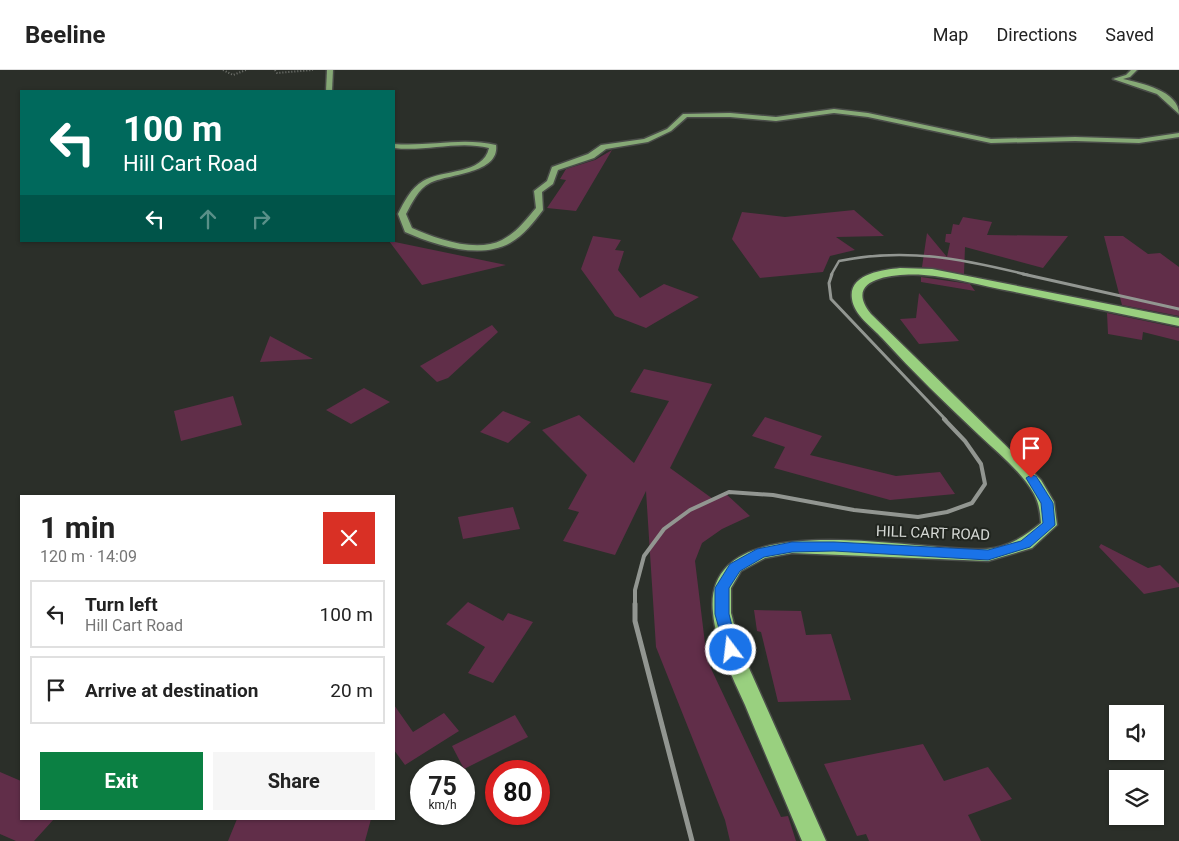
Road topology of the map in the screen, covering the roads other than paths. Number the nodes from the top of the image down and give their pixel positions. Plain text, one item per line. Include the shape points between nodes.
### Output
1 (330, 70) edge
2 (1134, 70) edge
3 (329, 90) edge
4 (1179, 112) edge
5 (1179, 135) edge
6 (395, 146) edge
7 (1179, 322) edge
8 (814, 841) edge

1 - 3 main road
2 - 4 main road via 1128,76 1116,79 1161,92
5 - 6 main road via 1138,141 990,141 834,111 776,119 685,115 669,130 646,141 604,147 591,156 555,169 550,182 538,192 540,208 528,224 498,245 475,246 427,239 408,230 402,214 409,200 428,181 488,161 493,147 483,143 419,148
7 - 8 highway, HILL CART ROAD via 932,272 888,272 861,284 857,295 860,307 1031,478 1047,503 1049,525 1026,544 988,555 792,547 761,553 735,567 722,588 722,614 731,650

